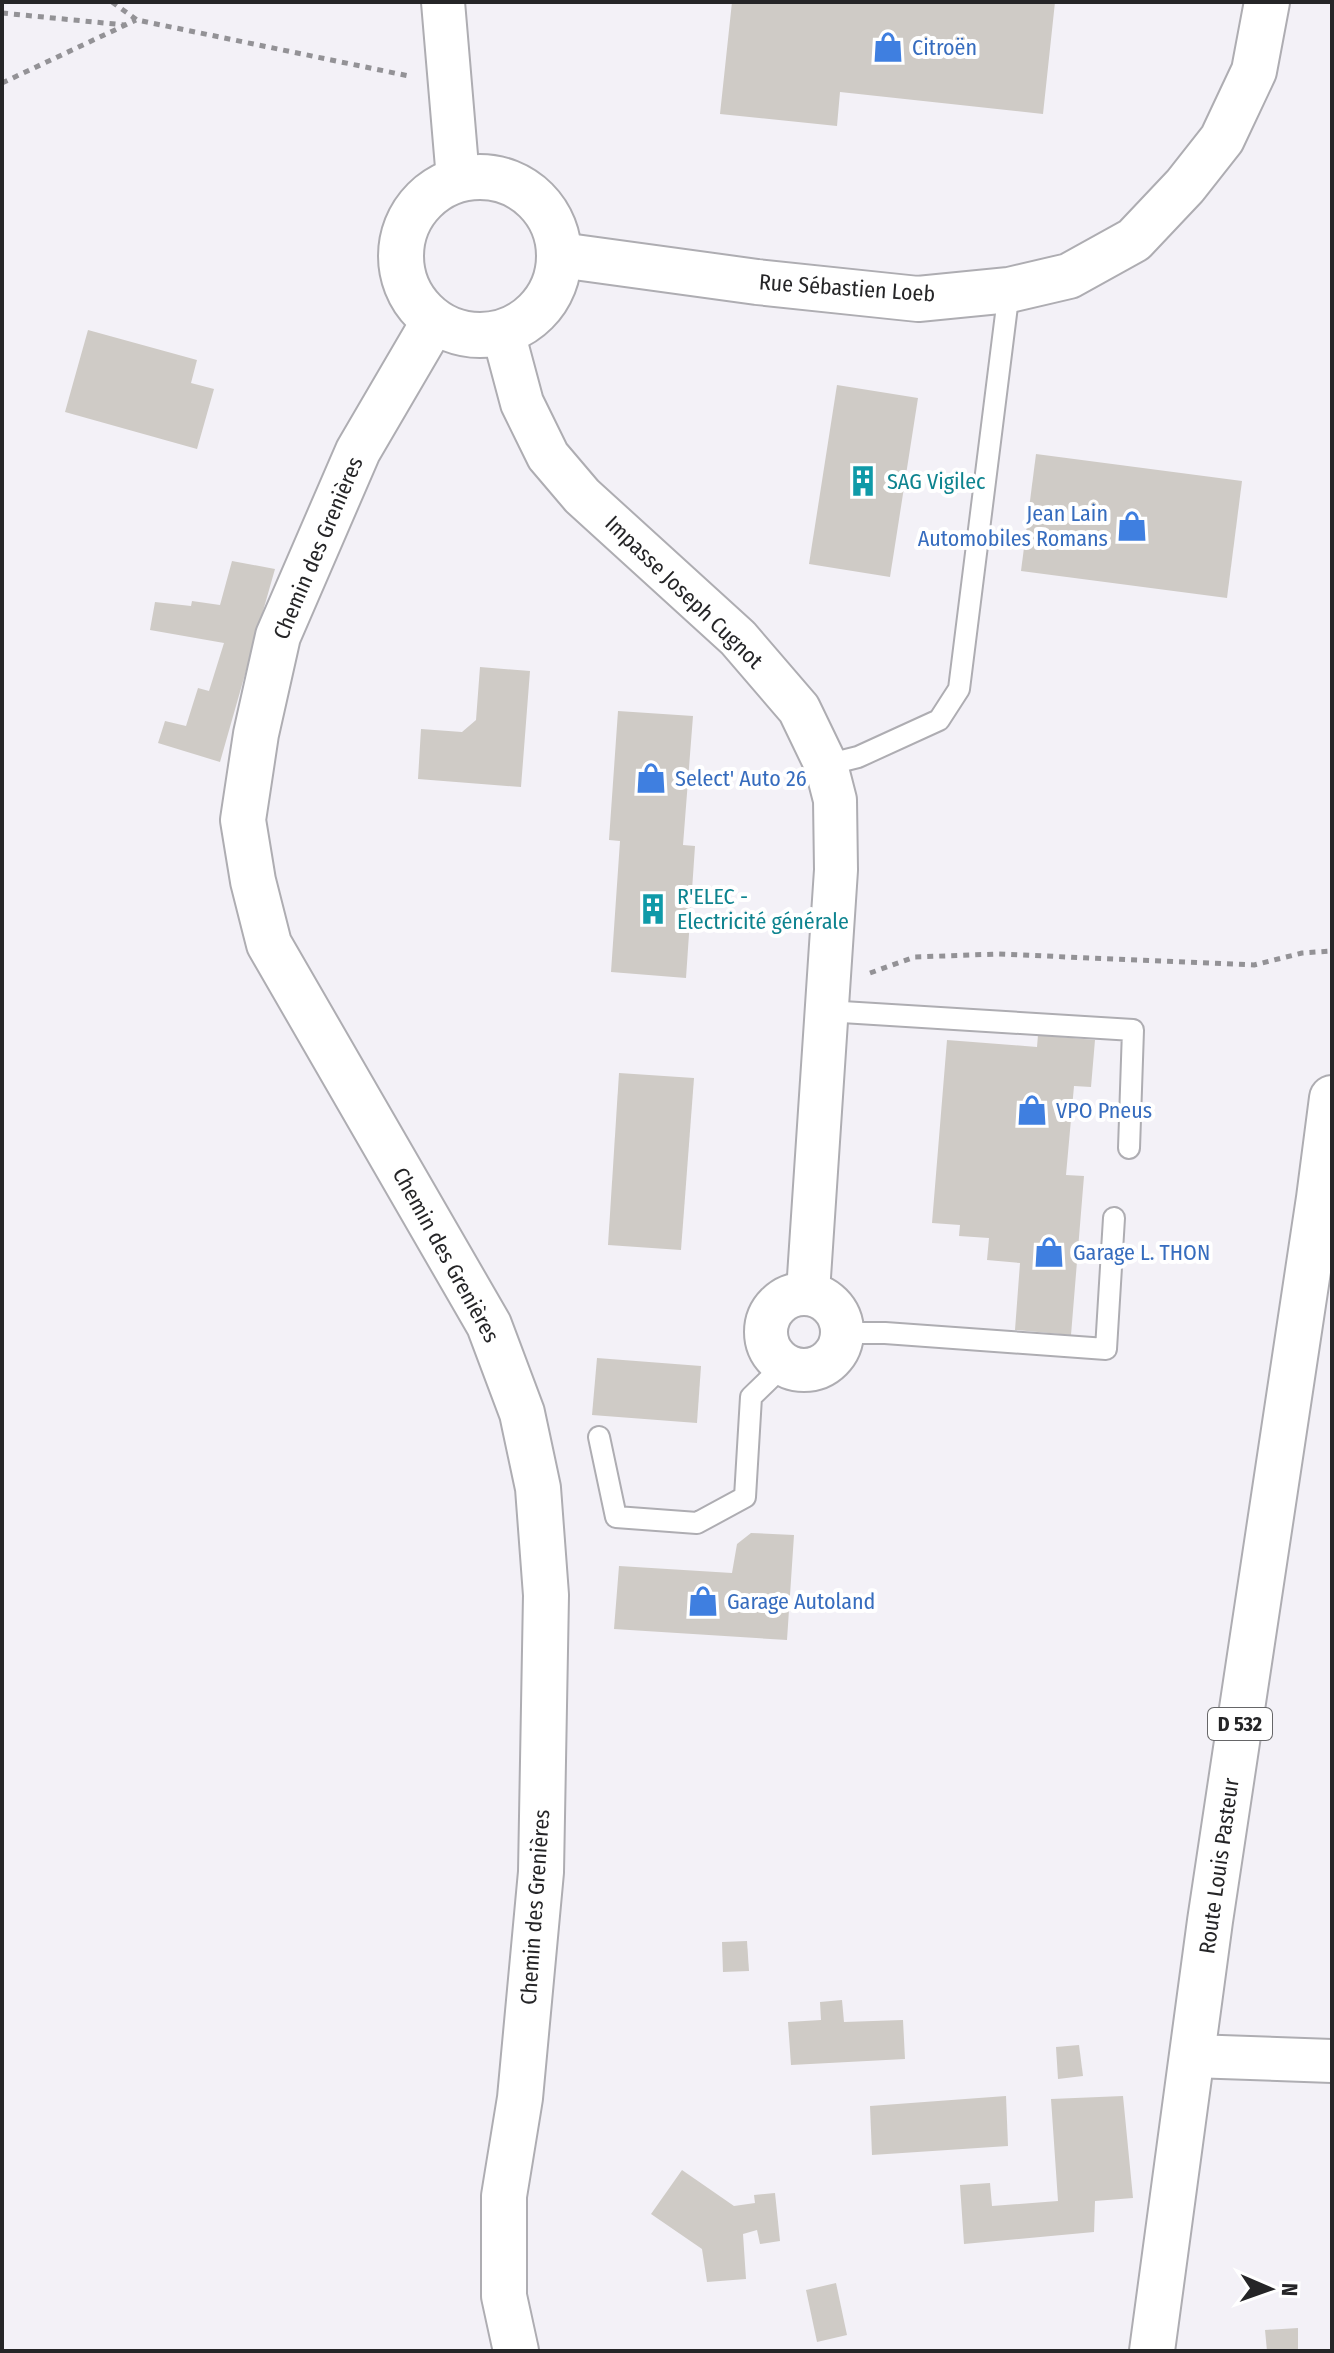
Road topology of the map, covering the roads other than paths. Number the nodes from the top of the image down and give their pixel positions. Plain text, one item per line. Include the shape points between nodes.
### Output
1 (443, 2) edge
2 (1267, 2) edge
3 (458, 179) junction
4 (560, 255) junction
5 (1009, 290) junction
6 (434, 321) junction
7 (503, 332) junction
8 (826, 765) junction
9 (827, 1002) junction
10 (1332, 1098) edge
11 (1129, 1148) dead end
12 (1114, 1218) dead end
13 (808, 1292) junction
14 (842, 1333) junction
15 (784, 1365) junction
16 (599, 1437) dead end
17 (1192, 2056) junction
18 (1332, 2061) edge
19 (516, 2351) edge
20 (1152, 2351) edge

1 - 3 street
2 - 5 street, Rue Sébastien Loeb via 1254,71 1222,139 1185,186 1134,240 1069,276
3 - 4 street via 487,176 515,184 538,201 554,226
3 - 6 street via 431,192 411,215 400,242 401,272 413,300
4 - 5 street, Rue Sébastien Loeb via 918,299
4 - 7 street via 556,281 544,303 526,321
5 - 8 lane via 959,689 939,720 858,757
6 - 7 street via 479,336
6 - 19 street, Chemin des Grenières via 358,451 278,636 243,820 269,944 489,1325 522,1413 538,1488 546,1595 541,1872 520,2098 504,2196 504,2296
7 - 8 street, Impasse Joseph Cugnot via 522,403 548,456 582,496 738,638 799,709
8 - 9 street, Impasse Joseph Cugnot via 835,800 836,870
9 - 11 lane via 1133,1030
9 - 13 street, Impasse Joseph Cugnot
10 - 17 street, Route Louis Pasteur / D 532
12 - 14 lane via 1106,1349
13 - 14 street via 826,1299 839,1315
13 - 15 street via 782,1299 767,1320 767,1346
14 - 15 street via 837,1353 822,1366 803,1371
15 - 16 lane via 751,1397 745,1497 697,1523 616,1517
17 - 18 street
17 - 20 street, Route Louis Pasteur / D 532

